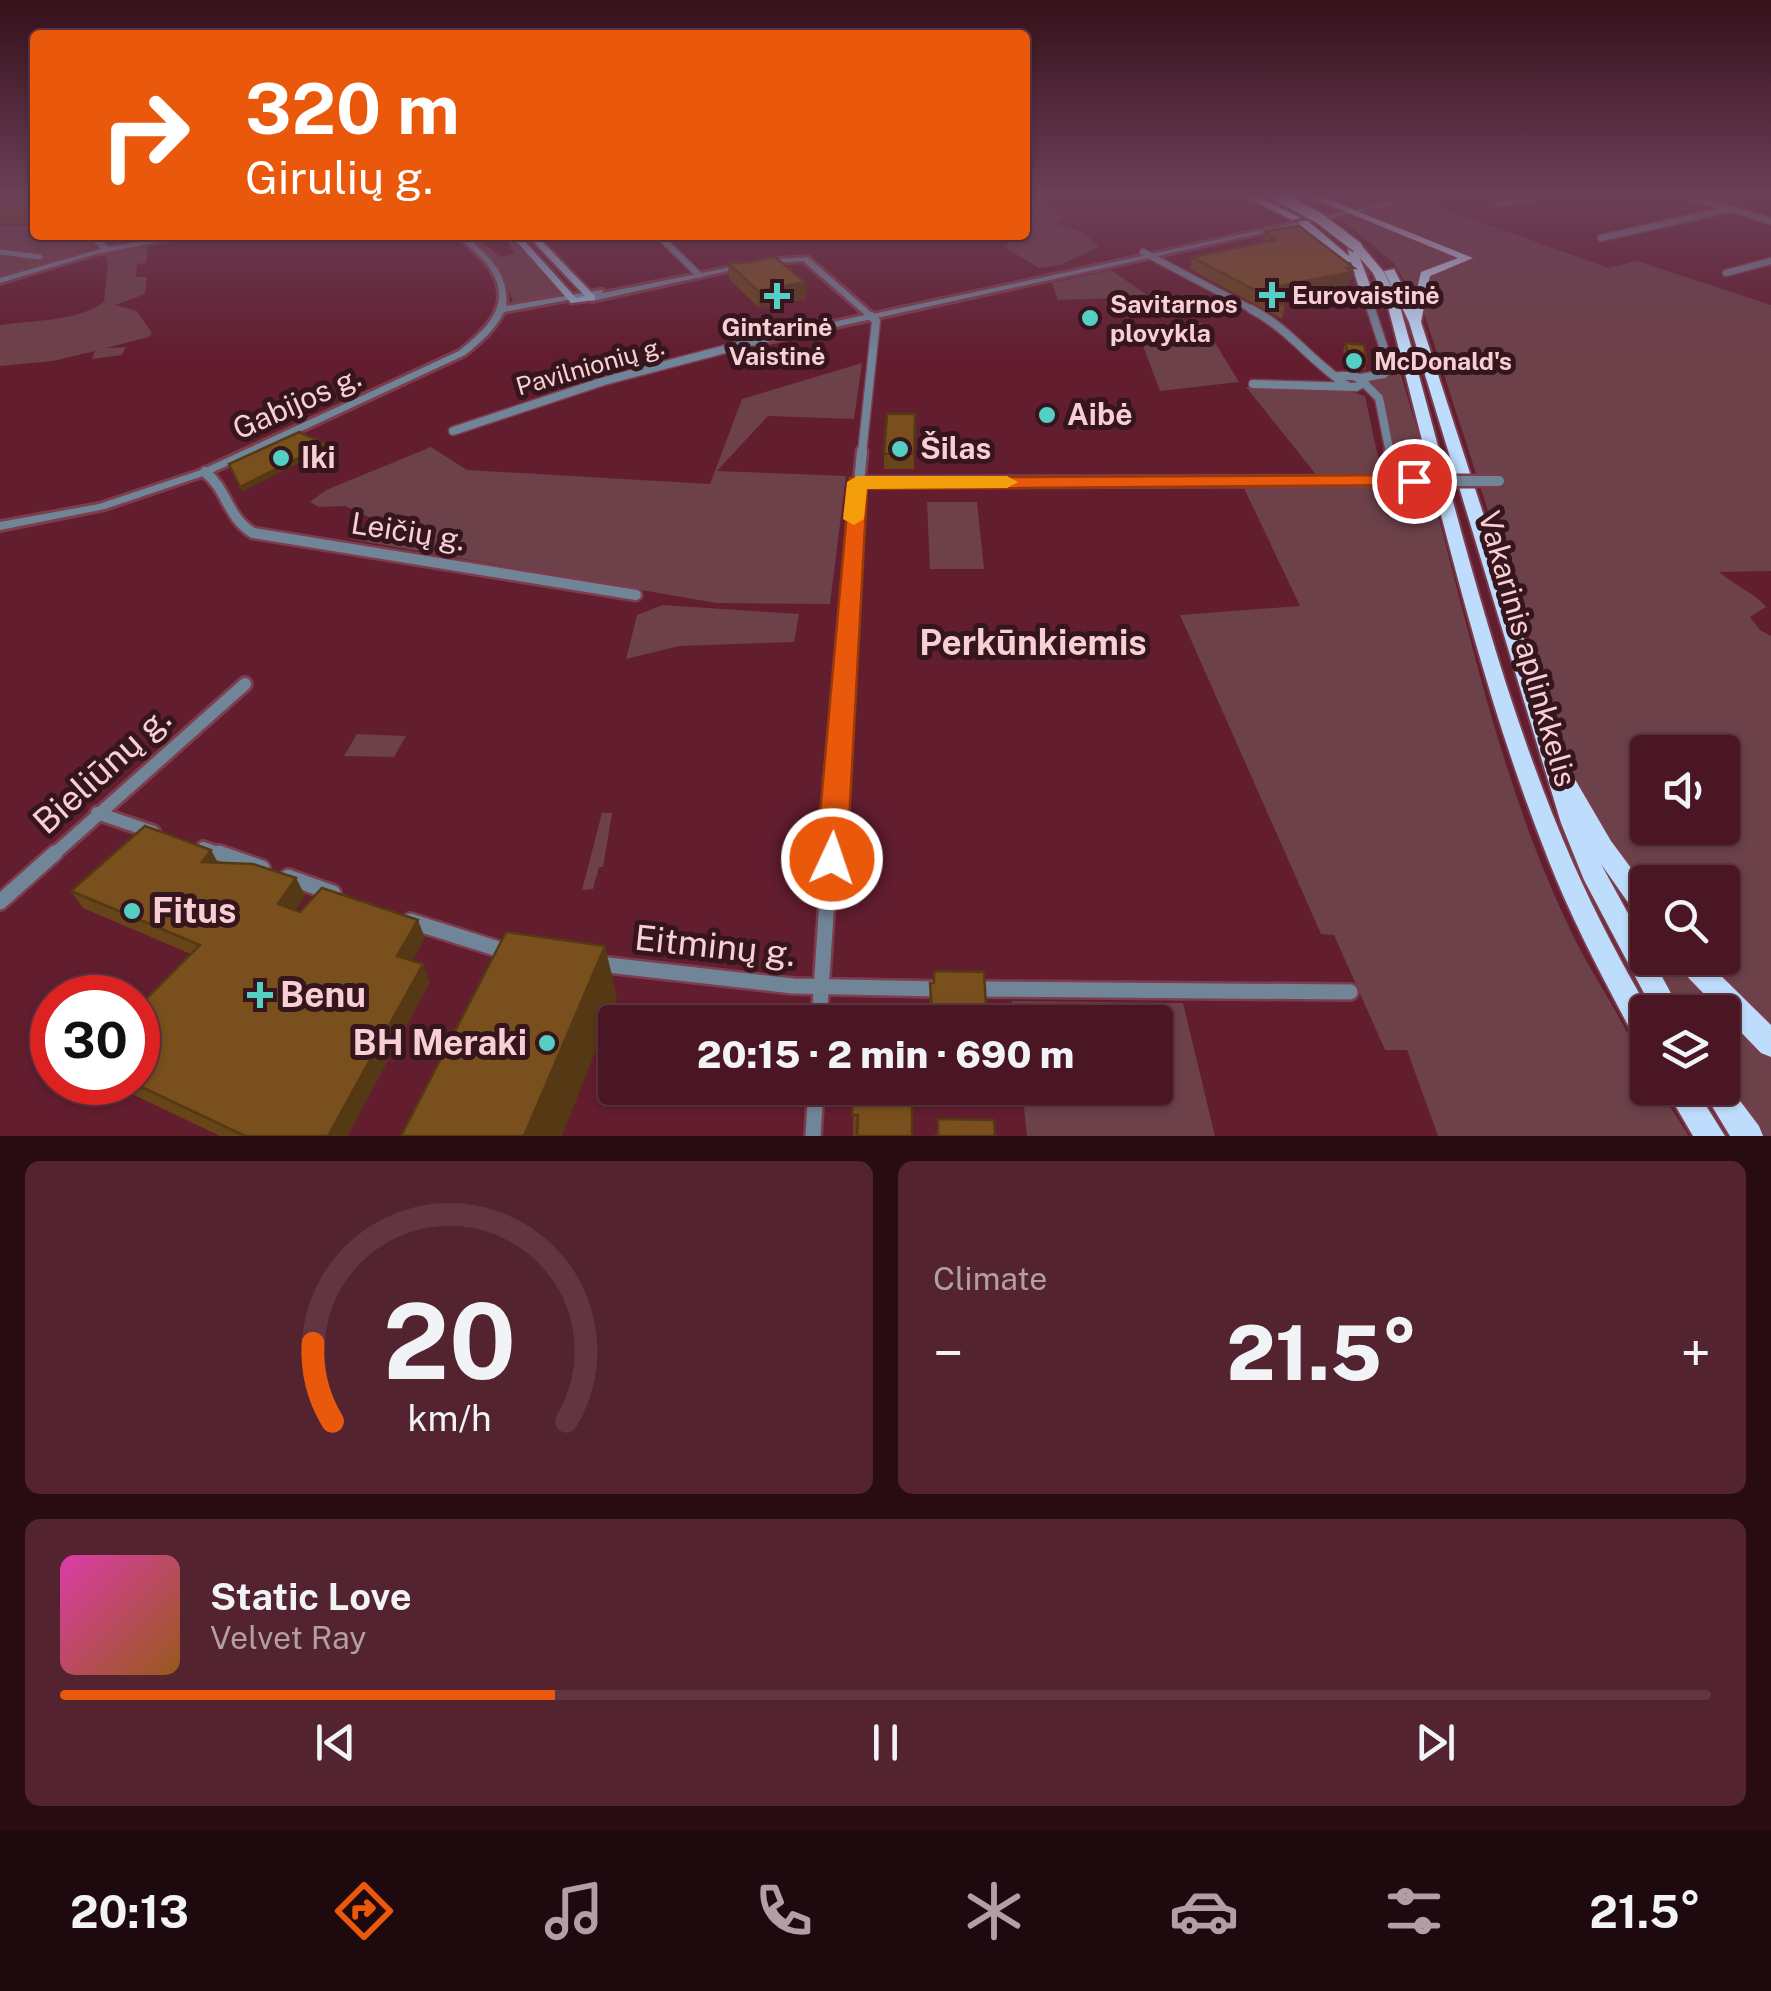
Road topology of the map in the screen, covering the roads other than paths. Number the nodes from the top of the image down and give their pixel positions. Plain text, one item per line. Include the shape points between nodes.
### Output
1 (106, 250) edge
2 (475, 250) edge
3 (528, 250) edge
4 (546, 250) edge
5 (673, 250) edge
6 (1160, 250) edge
7 (1162, 250) edge
8 (1335, 250) edge
9 (1358, 250) edge
10 (1360, 250) edge
11 (1363, 250) edge
12 (1449, 250) edge
13 (0, 252) edge
14 (1146, 253) junction
15 (40, 257) dead end
16 (1347, 260) tunnel mouth
17 (1771, 262) edge
18 (1726, 273) dead end
19 (698, 275) junction
20 (0, 282) edge
21 (1369, 284) junction
22 (589, 296) junction
23 (572, 299) junction
24 (502, 313) junction
25 (869, 314) junction
26 (1415, 322) junction
27 (741, 345) joint
28 (1320, 366) junction
29 (1349, 375) junction
30 (1337, 378) junction
31 (1363, 381) junction
32 (1253, 384) dead end
33 (1320, 384) junction
34 (1349, 386) junction
35 (1419, 395) junction
36 (1378, 404) junction
37 (453, 431) dead end
38 (205, 472) junction
39 (1396, 481) junction
40 (1499, 481) dead end
41 (857, 482) junction
42 (0, 526) edge
43 (636, 594) dead end
44 (245, 684) dead end
45 (1554, 765) junction
46 (97, 814) junction
47 (170, 837) edge
48 (188, 843) edge
49 (1630, 884) edge
50 (355, 901) edge
51 (0, 902) edge
52 (392, 914) edge
53 (528, 956) edge
54 (588, 963) edge
55 (1703, 975) edge
56 (822, 987) junction
57 (1350, 992) dead end
58 (1659, 995) edge
59 (1630, 1002) edge
60 (820, 1005) edge
61 (1771, 1044) edge
62 (815, 1105) edge
63 (1690, 1105) edge
64 (1727, 1105) edge
65 (813, 1136) edge
66 (1710, 1136) edge
67 (1748, 1136) edge

1 - 20 street
2 - 24 street via 504,285
3 - 23 main road
4 - 22 main road
5 - 19 street
6 - 14 street, Pavilnionių g.
7 - 14 street, Pavilnionių g.
8 - 16 highway
9 - 21 highway
10 - 35 highway, Vakarinis aplinkkelis via 1387,288
11 - 26 highway, Vakarinis aplinkkelis via 1395,280
12 - 26 highway via 1468,258 1424,274
13 - 15 street
14 - 25 street, Pavilnionių g.
14 - 28 street via 1280,324
17 - 18 street
19 - 22 street
19 - 25 street via 799,258
21 - 31 street via 1390,367
21 - 35 highway via 1383,299
22 - 23 main road
23 - 24 street
24 - 38 street, Gabijos g. via 483,338 443,364
25 - 27 street, Pavilnionių g.
25 - 41 street via 876,322
26 - 45 highway, Vakarinis aplinkkelis
27 - 37 street, Pavilnionių g.
28 - 29 street
28 - 30 street
29 - 30 street
29 - 31 street
30 - 33 street
30 - 34 street
31 - 34 street
31 - 36 street
32 - 33 street
33 - 34 street
34 - 36 street
35 - 59 highway, Vakarinis aplinkkelis via 1529,789 1572,894
36 - 39 street
38 - 42 street, Gabijos g. via 101,507
38 - 43 street, Leičių g. via 213,476 232,522 254,532
39 - 40 street, bridge
39 - 41 street
41 - 56 street
44 - 46 street, Bieliūnų g.
45 - 49 highway
45 - 58 highway, Vakarinis aplinkkelis via 1596,880
46 - 47 street
46 - 51 street, Bieliūnų g.
48 - 50 street
52 - 53 street
54 - 56 street, Eitminų g.
55 - 61 highway
56 - 57 street, Eitminų g.
56 - 60 street
62 - 65 street
63 - 66 highway
64 - 67 highway

